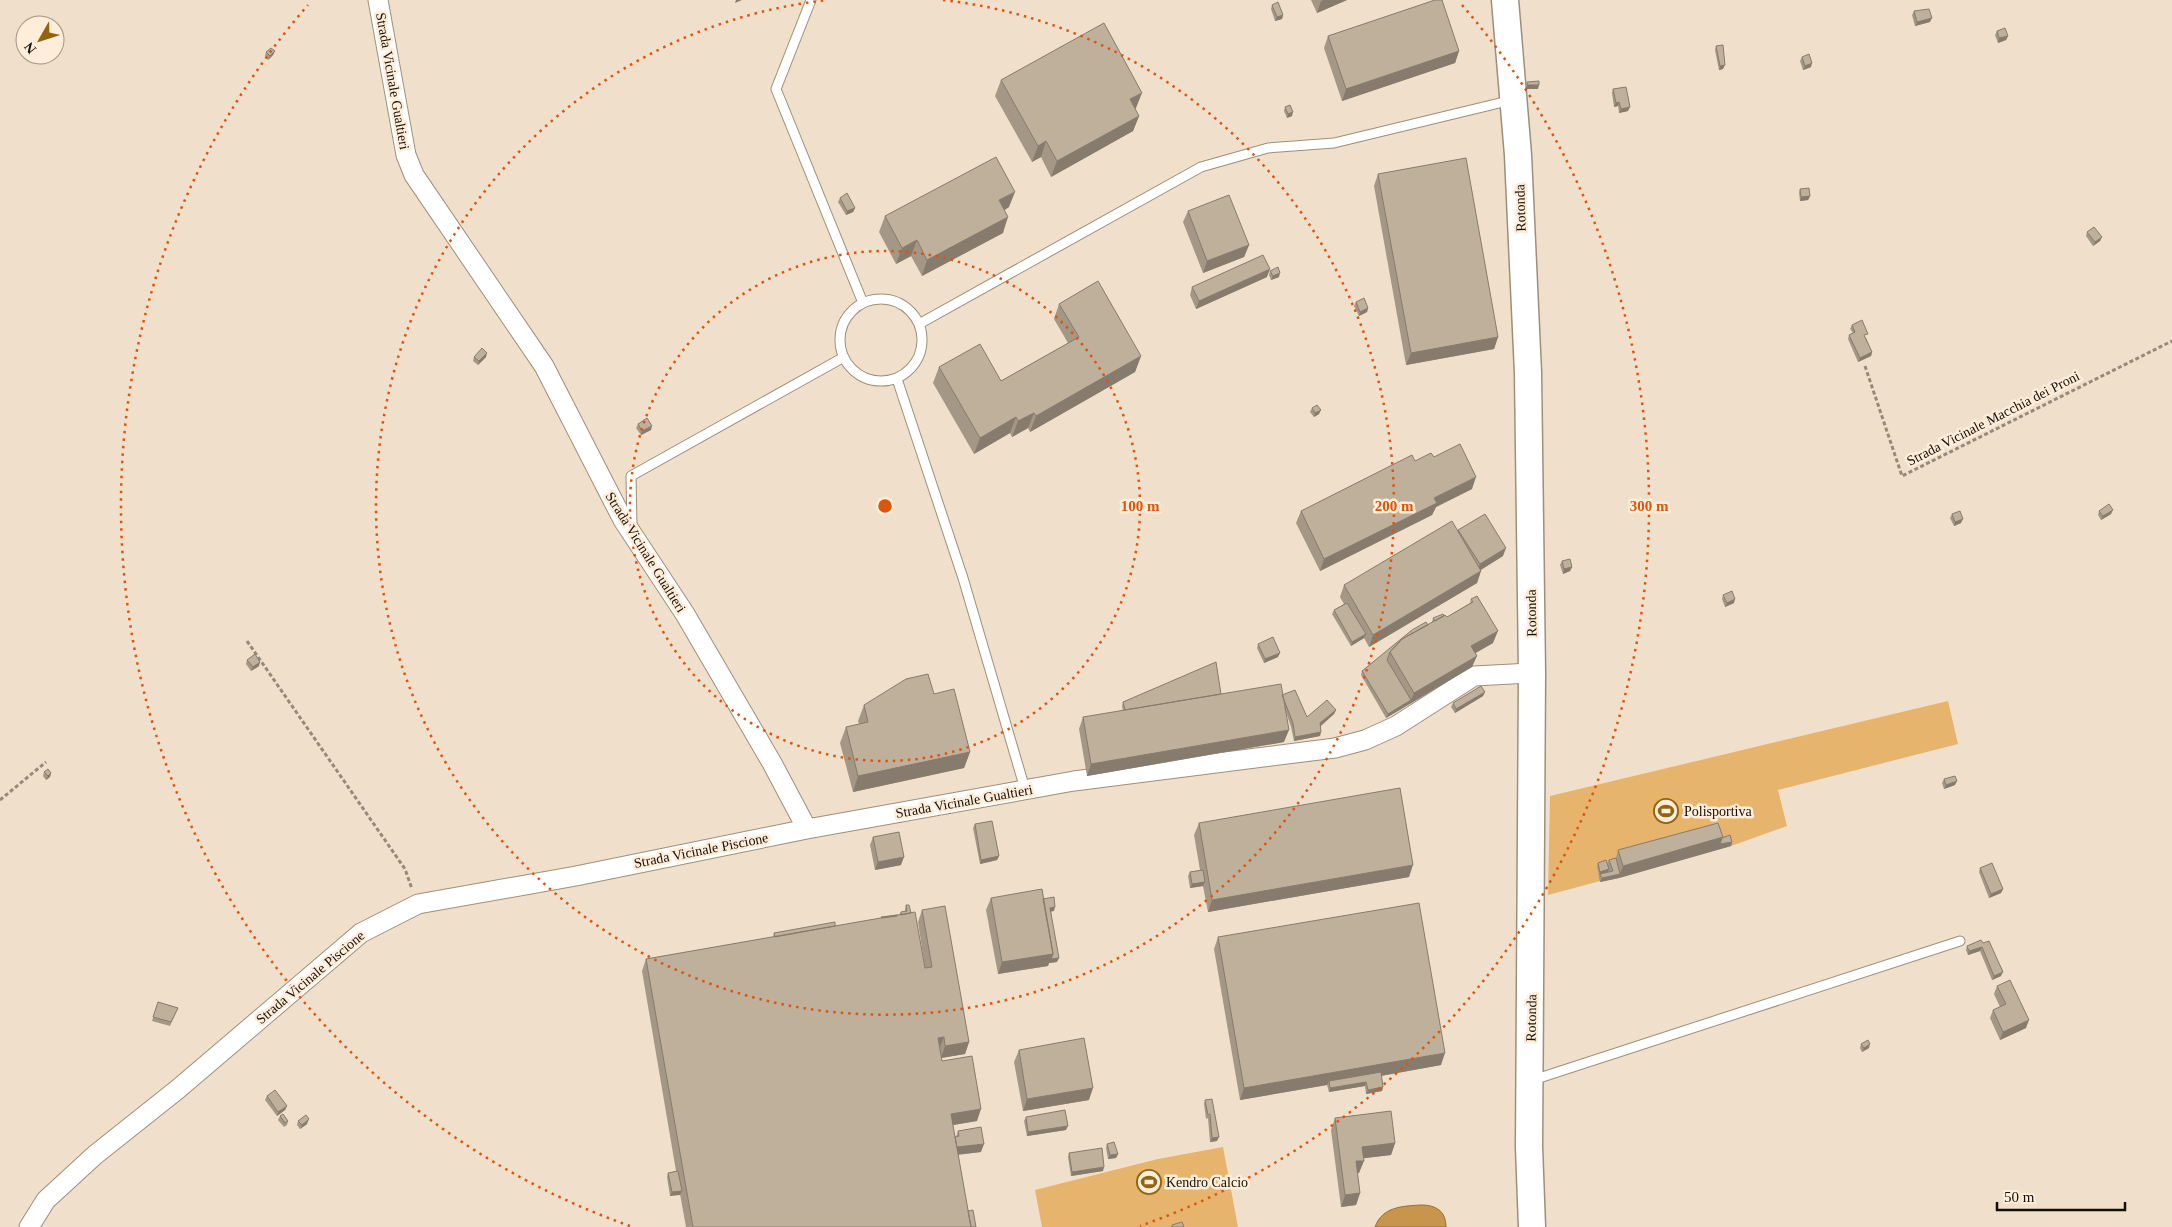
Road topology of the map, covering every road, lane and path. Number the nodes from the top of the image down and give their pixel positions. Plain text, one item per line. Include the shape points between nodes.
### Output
1 (378, 0) edge
2 (811, 0) edge
3 (1506, 0) edge
4 (1514, 99) junction
5 (863, 303) junction
6 (919, 324) junction
7 (2172, 341) edge
8 (844, 357) junction
9 (1865, 366) dead end
10 (897, 379) junction
11 (633, 535) junction
12 (246, 641) dead end
13 (1532, 673) junction
14 (46, 762) dead end
15 (1025, 790) junction
16 (0, 800) edge
17 (807, 829) junction
18 (418, 904) junction
19 (1960, 941) dead end
20 (1530, 1081) junction
21 (28, 1227) edge
22 (1532, 1227) edge

1 - 11 street, Strada Vicinale Gualtieri via 406,155 414,175 544,366 592,463
2 - 5 lane via 776,89
3 - 4 main road, Rotonda
4 - 6 lane via 1334,143 1268,148 1201,167
4 - 13 main road, Rotonda via 1528,373
5 - 6 lane via 888,300 901,304 912,312
5 - 8 lane via 851,312 844,323 840,336
6 - 10 lane via 921,349 916,362
7 - 9 path, Strada Vicinale Macchia dei Proni via 1902,476
8 - 10 lane via 857,374 869,380
8 - 11 lane via 630,476
10 - 15 lane via 963,578
11 - 17 street, Strada Vicinale Gualtieri via 690,622
12 - 18 path via 405,869
13 - 15 street, Strada Vicinale Gualtieri via 1474,676 1396,726 1365,740 1335,748 1074,780
13 - 20 main road, Rotonda
14 - 16 path
15 - 17 street, Strada Vicinale Gualtieri
17 - 18 street, Strada Vicinale Piscione
18 - 21 street, Strada Vicinale Piscione via 361,933 178,1089 95,1155 46,1200
19 - 20 lane
20 - 22 main road, Rotonda

